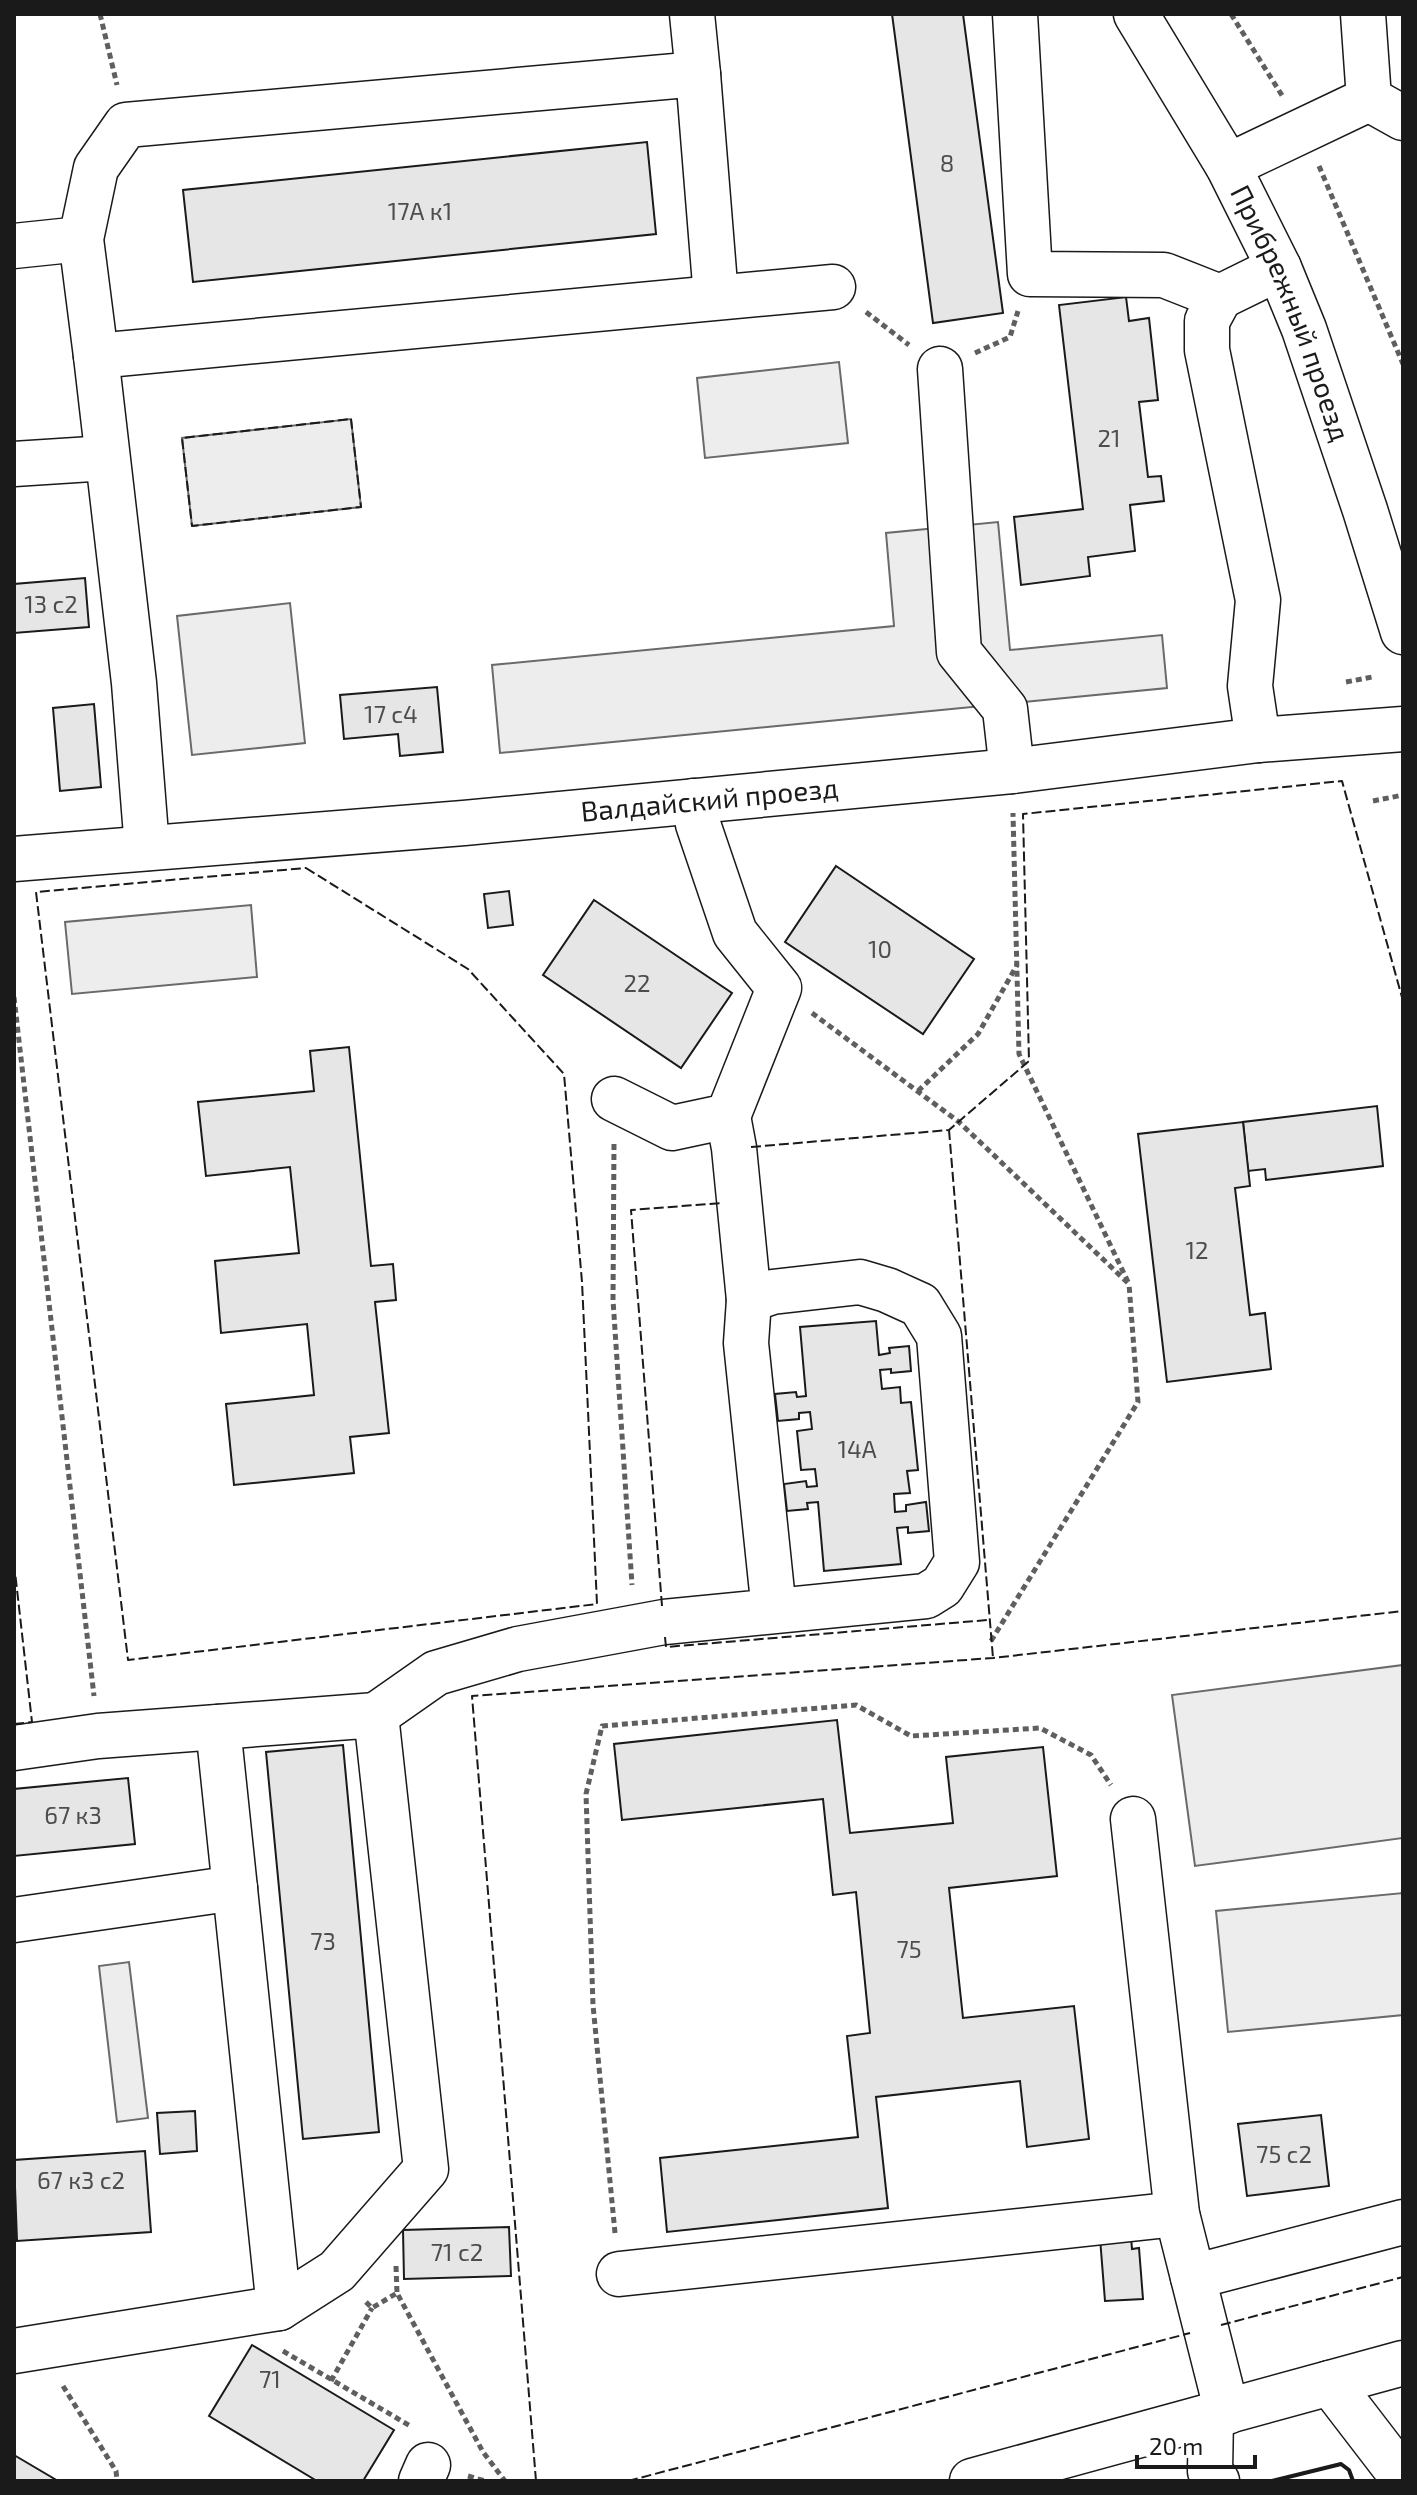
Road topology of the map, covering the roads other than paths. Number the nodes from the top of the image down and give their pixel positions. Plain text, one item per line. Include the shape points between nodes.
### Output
1 (692, 14) edge
2 (1015, 14) edge
3 (1136, 14) edge
4 (1363, 14) edge
5 (698, 74) junction
6 (1386, 108) edge
7 (1228, 166) junction
8 (81, 239) junction
9 (14, 246) edge
10 (1279, 268) junction
11 (833, 287) road end
12 (716, 297) junction
13 (1220, 297) junction
14 (96, 356) junction
15 (940, 369) road end
16 (107, 458) junction
17 (14, 464) edge
18 (1403, 632) edge
19 (1403, 729) edge
20 (1258, 740) junction
21 (1012, 786) junction
22 (694, 801) junction
23 (147, 848) junction
24 (14, 859) edge
25 (614, 1099) road end
26 (728, 1116) junction
27 (749, 1300) junction
28 (774, 1611) junction
29 (376, 1715) junction
30 (218, 1727) junction
31 (14, 1748) edge
32 (1133, 1819) road end
33 (235, 1888) junction
34 (14, 1920) edge
35 (1177, 2214) junction
36 (1403, 2222) edge
37 (619, 2274) road end
38 (1193, 2277) junction
39 (263, 2311) junction
40 (26, 2349) edge
41 (1403, 2363) edge
42 (1330, 2383) junction
43 (1219, 2415) junction
44 (1403, 2478) edge
45 (972, 2481) edge
46 (1217, 2481) edge

1 - 5 street
2 - 13 street via 1030,274 1164,275
3 - 7 street, Прибрежный проезд
4 - 6 street
5 - 8 street via 126,125 96,168
5 - 12 street
6 - 7 street via 1304,131
7 - 10 street, Прибрежный проезд
8 - 9 street
8 - 14 street
10 - 13 street
10 - 18 street, Прибрежный проезд
11 - 12 street
12 - 14 street
13 - 20 street via 1207,321 1207,350 1258,600 1250,686
14 - 16 street
15 - 21 street via 959,652 1005,709
16 - 17 street
16 - 23 street
19 - 20 street, Валдайский проезд
20 - 21 street, Валдайский проезд
21 - 22 street, Валдайский проезд
22 - 23 street, Валдайский проезд
22 - 26 street via 735,933 779,988
23 - 24 street, Валдайский проезд
25 - 26 street via 672,1128
26 - 27 street
27 - 28 street via 746,1343
27 - 28 street via 772,1292 860,1282 920,1305 939,1336 957,1562 942,1586 926,1596
28 - 29 street via 518,1649 436,1673
29 - 30 street
29 - 39 street via 426,2169 337,2271
30 - 31 street
30 - 33 street
32 - 35 street
33 - 34 street
33 - 39 street
35 - 37 street
35 - 38 street
36 - 38 street
38 - 43 street
39 - 40 street
41 - 42 street
42 - 43 street
42 - 44 street
43 - 45 street
43 - 46 street via 1210,2471

